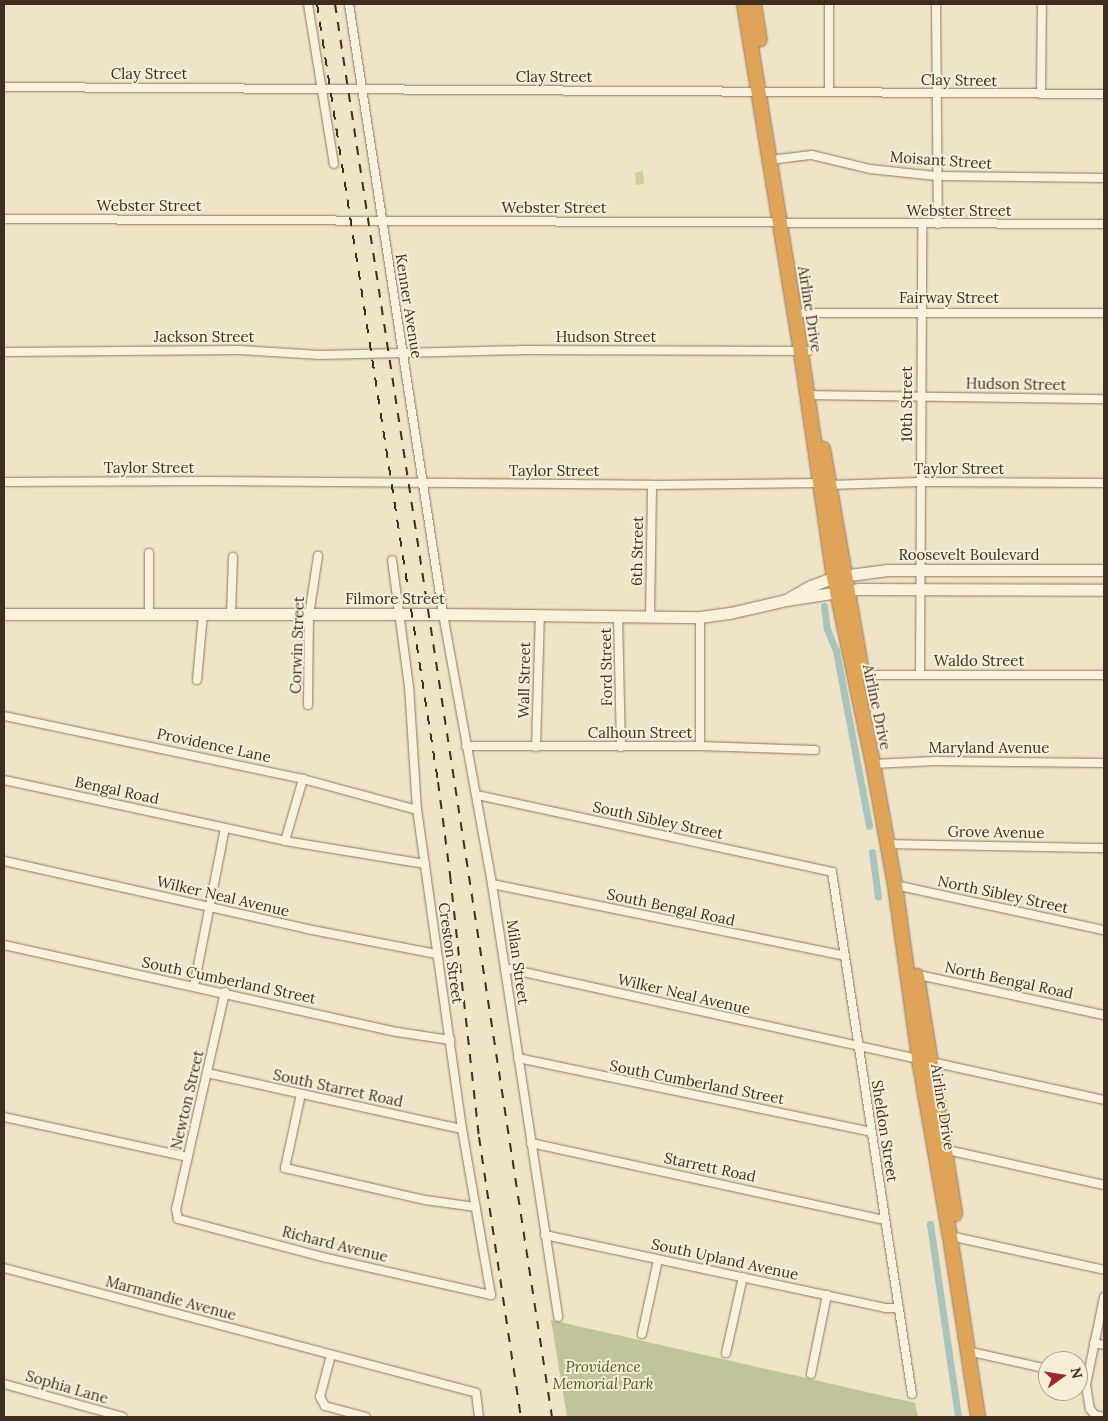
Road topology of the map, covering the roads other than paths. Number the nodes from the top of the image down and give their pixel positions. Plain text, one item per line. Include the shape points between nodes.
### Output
1 (308, 4) edge
2 (349, 4) edge
3 (744, 4) edge
4 (754, 4) edge
5 (829, 4) edge
6 (936, 4) edge
7 (1042, 4) edge
8 (4, 87) edge
9 (322, 89) junction
10 (361, 89) junction
11 (763, 91) junction
12 (829, 92) junction
13 (936, 94) junction
14 (1041, 94) junction
15 (1104, 94) edge
16 (778, 158) junction
17 (334, 164) dead end
18 (936, 176) junction
19 (1104, 178) edge
20 (4, 219) edge
21 (381, 222) junction
22 (784, 223) junction
23 (922, 224) junction
24 (938, 224) junction
25 (1104, 224) edge
26 (921, 312) junction
27 (798, 313) junction
28 (1104, 313) edge
29 (4, 352) edge
30 (804, 352) junction
31 (403, 353) junction
32 (811, 395) junction
33 (920, 397) junction
34 (1104, 399) edge
35 (4, 482) edge
36 (920, 482) junction
37 (1104, 483) edge
38 (423, 484) junction
39 (824, 484) junction
40 (652, 486) junction
41 (149, 552) dead end
42 (318, 556) dead end
43 (233, 557) dead end
44 (392, 560) dead end
45 (920, 569) junction
46 (1104, 570) edge
47 (839, 576) junction
48 (920, 590) junction
49 (1104, 590) edge
50 (842, 592) junction
51 (786, 600) junction
52 (4, 614) edge
53 (149, 614) junction
54 (203, 614) junction
55 (231, 614) junction
56 (309, 614) junction
57 (399, 614) junction
58 (443, 614) junction
59 (540, 615) junction
60 (618, 616) junction
61 (650, 616) junction
62 (700, 617) junction
63 (920, 674) junction
64 (858, 675) junction
65 (1104, 675) edge
66 (197, 680) dead end
67 (308, 705) dead end
68 (4, 716) edge
69 (466, 746) junction
70 (700, 746) junction
71 (536, 747) junction
72 (621, 747) junction
73 (815, 750) dead end
74 (1104, 763) edge
75 (877, 764) junction
76 (303, 778) junction
77 (4, 780) edge
78 (477, 795) junction
79 (417, 810) junction
80 (225, 828) junction
81 (285, 841) junction
82 (892, 844) junction
83 (1104, 848) edge
84 (4, 861) edge
85 (425, 864) junction
86 (832, 872) joint
87 (492, 884) junction
88 (899, 885) junction
89 (209, 907) junction
90 (1104, 930) edge
91 (4, 945) edge
92 (437, 954) junction
93 (845, 956) junction
94 (505, 968) junction
95 (912, 974) junction
96 (194, 986) junction
97 (225, 992) junction
98 (1104, 1015) edge
99 (450, 1040) junction
100 (858, 1046) junction
101 (518, 1058) junction
102 (925, 1060) junction
103 (207, 1073) junction
104 (301, 1094) junction
105 (1104, 1100) edge
106 (4, 1117) edge
107 (462, 1129) junction
108 (871, 1132) junction
109 (530, 1142) junction
110 (939, 1150) junction
111 (188, 1157) junction
112 (1104, 1185) edge
113 (476, 1207) junction
114 (177, 1213) joint
115 (884, 1220) junction
116 (545, 1235) junction
117 (954, 1237) junction
118 (658, 1260) junction
119 (4, 1268) edge
120 (1104, 1270) edge
121 (743, 1277) junction
122 (491, 1295) joint
123 (827, 1295) junction
124 (1104, 1297) edge
125 (899, 1308) junction
126 (558, 1317) dead end
127 (642, 1334) dead end
128 (1094, 1343) junction
129 (1104, 1345) edge
130 (972, 1352) junction
131 (726, 1353) dead end
132 (331, 1355) junction
133 (1038, 1367) edge
134 (1088, 1373) edge
135 (810, 1374) dead end
136 (4, 1384) edge
137 (912, 1394) dead end
138 (1088, 1401) edge
139 (123, 1417) edge
140 (366, 1417) edge
141 (479, 1417) edge
142 (978, 1417) edge
143 (986, 1417) edge
144 (1104, 1417) edge

1 - 9 street
2 - 10 street, Kenner Avenue
3 - 11 highway, Airline Drive
4 - 11 highway, Airline Drive
5 - 12 street
6 - 13 street
7 - 14 street
8 - 9 street, Clay Street
9 - 10 street, Clay Street
9 - 17 street
10 - 11 street, Clay Street
10 - 21 street, Kenner Avenue
11 - 12 street, Clay Street
11 - 16 highway, Airline Drive
11 - 22 highway, Airline Drive
12 - 13 street, Clay Street
13 - 14 street, Clay Street
13 - 18 street
14 - 15 street, Clay Street
16 - 18 street, Moisant Street via 812,155 870,169
16 - 22 highway, Airline Drive
18 - 19 street, Moisant Street
18 - 24 street
20 - 21 street, Webster Street
21 - 22 street, Webster Street
21 - 31 street, Kenner Avenue
22 - 23 street, Webster Street
22 - 27 highway, Airline Drive
23 - 24 street, Webster Street
23 - 26 street, 10th Street
24 - 25 street, Webster Street
26 - 27 street, Fairway Street
26 - 28 street, Fairway Street
26 - 33 street, 10th Street
27 - 30 highway, Airline Drive
29 - 31 street, Jackson Street via 240,350 320,355
30 - 31 street, Hudson Street via 519,350
30 - 32 highway, Airline Drive
31 - 38 street, Kenner Avenue
32 - 33 street, Hudson Street
32 - 39 highway, Airline Drive
33 - 34 street, Hudson Street
33 - 36 street, 10th Street
35 - 38 street, Taylor Street
36 - 37 street, Taylor Street
36 - 39 street, Taylor Street
36 - 45 street, 10th Street
38 - 40 street, Taylor Street
38 - 58 street, Kenner Avenue
39 - 40 street, Taylor Street
39 - 47 highway, Airline Drive
40 - 61 street, 6th Street
41 - 53 street
42 - 56 street, Corwin Street
43 - 55 street
44 - 57 street, Creston Street
45 - 46 street, Roosevelt Boulevard
45 - 47 street, Roosevelt Boulevard
45 - 48 street, 10th Street
47 - 50 highway, Airline Drive
47 - 51 street, Filmore Street via 810,586
48 - 49 street
48 - 50 street via 870,588
48 - 63 street, 10th Street
50 - 51 street, Filmore Street
50 - 64 highway, Airline Drive
51 - 62 street, Filmore Street
52 - 53 street, Filmore Street
53 - 54 street, Filmore Street
54 - 55 street, Filmore Street
54 - 66 street
55 - 56 street, Filmore Street
56 - 57 street, Filmore Street
56 - 67 street, Corwin Street
57 - 58 street, Filmore Street
57 - 79 street, Creston Street via 409,687
58 - 59 street, Filmore Street
58 - 69 street, Milan Street
59 - 60 street, Filmore Street
59 - 71 street, Wall Street
60 - 61 street, Filmore Street
60 - 72 street, Ford Street
61 - 62 street, Filmore Street
62 - 70 street
63 - 64 street, Waldo Street
63 - 65 street, Waldo Street
64 - 75 highway, Airline Drive
68 - 76 street, Providence Lane
69 - 71 street, Calhoun Street
69 - 78 street, Milan Street
70 - 72 street, Calhoun Street
70 - 73 street, Calhoun Street
71 - 72 street, Calhoun Street
74 - 75 street, Maryland Avenue
75 - 82 highway, Airline Drive
76 - 79 street, Providence Lane
76 - 81 street
77 - 80 street, Bengal Road
78 - 86 street, South Sibley Street
78 - 87 street, Milan Street
79 - 85 street, Creston Street
80 - 81 street
80 - 89 street
81 - 85 street
82 - 83 street, Grove Avenue
82 - 88 highway, Airline Drive
84 - 89 street, Wilker Neal Avenue
85 - 92 street, Creston Street
86 - 93 street, Sheldon Street
87 - 93 street, South Bengal Road
87 - 94 street, Milan Street
88 - 90 street, North Sibley Street
88 - 95 highway, Airline Drive
89 - 92 street, Wilker Neal Avenue
89 - 96 street
91 - 96 street, South Cumberland Street
92 - 99 street, Creston Street
93 - 100 street, Sheldon Street
94 - 100 street, Wilker Neal Avenue
94 - 101 street, Milan Street
95 - 98 street, North Bengal Road
95 - 102 highway, Airline Drive
96 - 97 street, South Cumberland Street
97 - 99 street, South Cumberland Street via 397,1032
97 - 103 street, Newton Street
99 - 107 street, Creston Street
100 - 102 street, Wilker Neal Avenue
100 - 108 street, Sheldon Street
101 - 108 street, South Cumberland Street
101 - 109 street, Milan Street
102 - 105 street, Wilker Neal Avenue
102 - 110 highway, Airline Drive
103 - 104 street, South Starret Road
103 - 111 street, Newton Street
104 - 107 street, South Starret Road
104 - 113 street via 285,1168 425,1200
106 - 111 street
107 - 113 street, Creston Street
108 - 115 street, Sheldon Street
109 - 115 street, Starrett Road
109 - 116 street, Milan Street
110 - 112 street
110 - 117 highway, Airline Drive
111 - 114 street, Newton Street
113 - 122 street, Creston Street
114 - 122 street, Richard Avenue via 178,1219 328,1258
115 - 125 street, Sheldon Street
116 - 118 street, South Upland Avenue
116 - 126 street, Milan Street
117 - 120 street
117 - 130 highway, Airline Drive
118 - 121 street, South Upland Avenue
118 - 127 street
119 - 132 street, Marmandie Avenue
121 - 123 street, South Upland Avenue
121 - 131 street
123 - 125 street, South Upland Avenue
123 - 135 street
124 - 128 street
125 - 137 street, Sheldon Street
128 - 129 street
128 - 134 street
130 - 133 street
130 - 142 highway, Airline Drive
130 - 143 highway, Airline Drive
132 - 140 street via 320,1397 325,1406
132 - 141 street, Marmandie Avenue via 476,1393
136 - 139 street, Sophia Lane
138 - 144 street via 1095,1414

